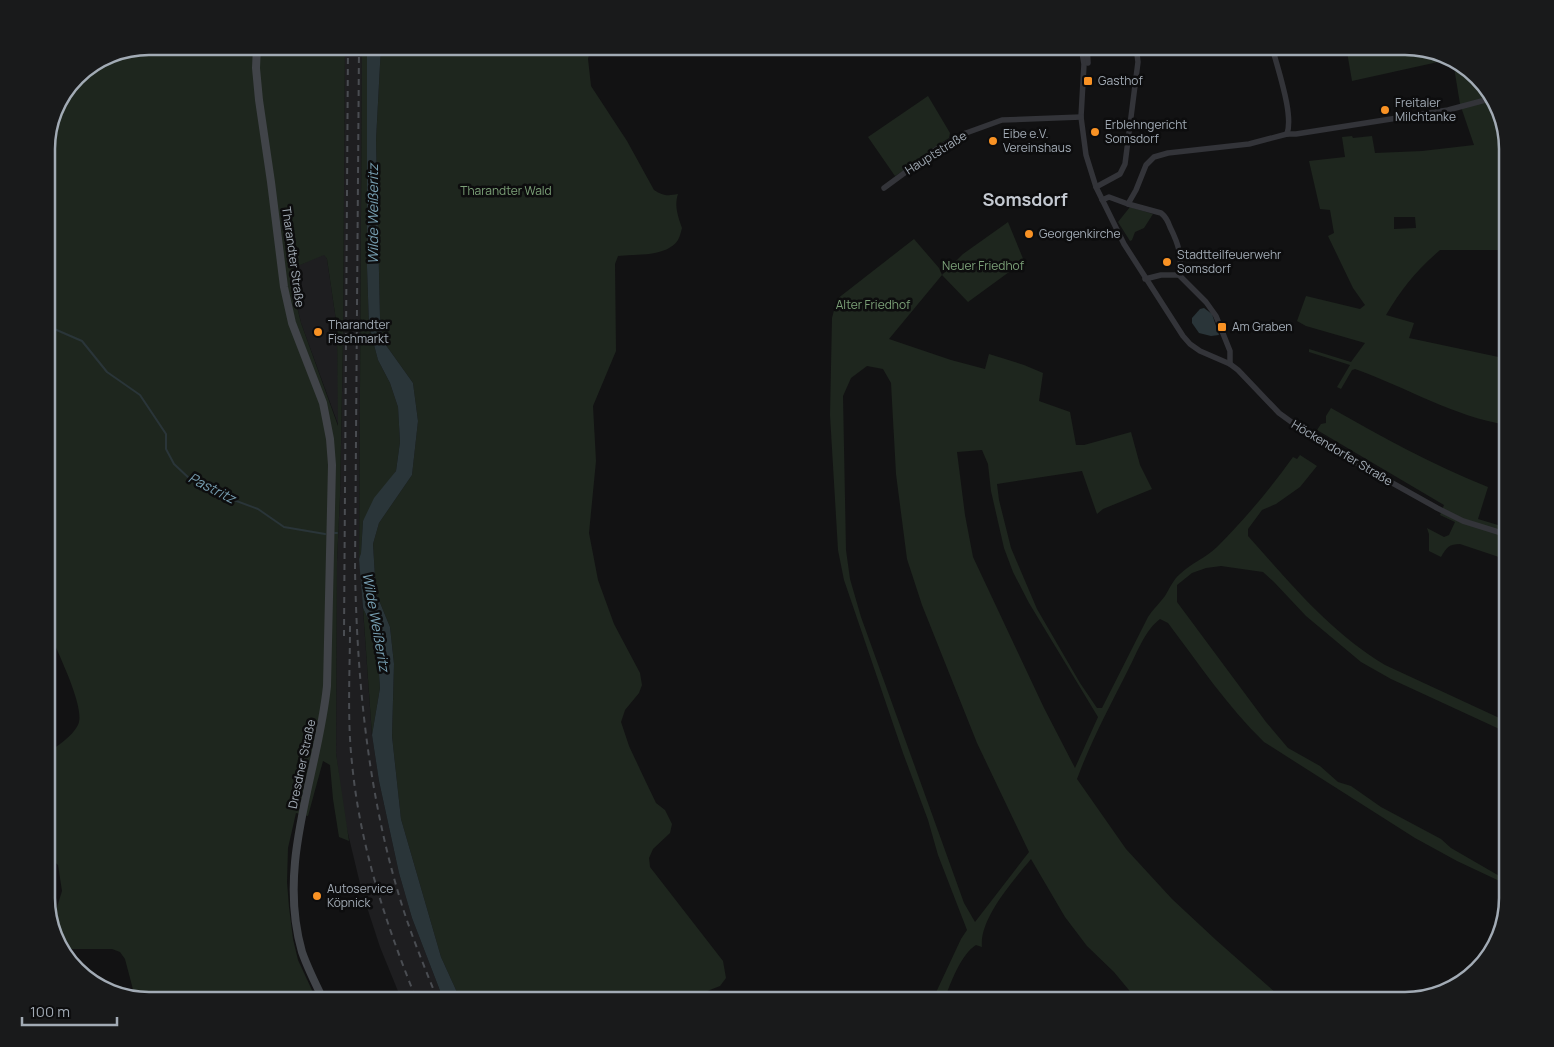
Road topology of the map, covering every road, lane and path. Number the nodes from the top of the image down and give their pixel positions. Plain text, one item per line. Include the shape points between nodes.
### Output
1 (257, 55) edge
2 (1082, 55) edge
3 (1088, 55) edge
4 (1137, 55) edge
5 (1274, 55) edge
6 (1088, 63) dead end
7 (1485, 100) edge
8 (1081, 117) junction
9 (1287, 134) junction
10 (1096, 187) junction
11 (884, 188) dead end
12 (1102, 200) junction
13 (1128, 204) junction
14 (1179, 275) junction
15 (1144, 279) junction
16 (1230, 364) junction
17 (329, 525) joint
18 (1499, 532) edge
19 (320, 992) edge

1 - 17 main road, Tharandter Straße via 259,100 284,287 292,323 323,403 330,439
2 - 8 street, Höckendorfer Straße
3 - 6 street
4 - 10 street via 1125,164 1120,174
5 - 9 street via 1290,126
7 - 9 street via 1414,116
8 - 10 street, Höckendorfer Straße via 1086,155
8 - 11 street, Hauptstraße via 1002,120 966,133 924,158
9 - 13 street via 1249,144 1154,157 1146,165
10 - 12 street, Höckendorfer Straße
12 - 13 street via 1109,197
12 - 15 street, Höckendorfer Straße
13 - 14 street via 1165,216 1180,250
14 - 15 street
14 - 16 street via 1216,316 1230,351
15 - 16 street, Höckendorfer Straße via 1190,344
16 - 18 street, Höckendorfer Straße via 1279,413 1319,442 1437,508 1463,521
17 - 19 main road, Dresdner Straße via 325,704 297,837 293,877 298,935

